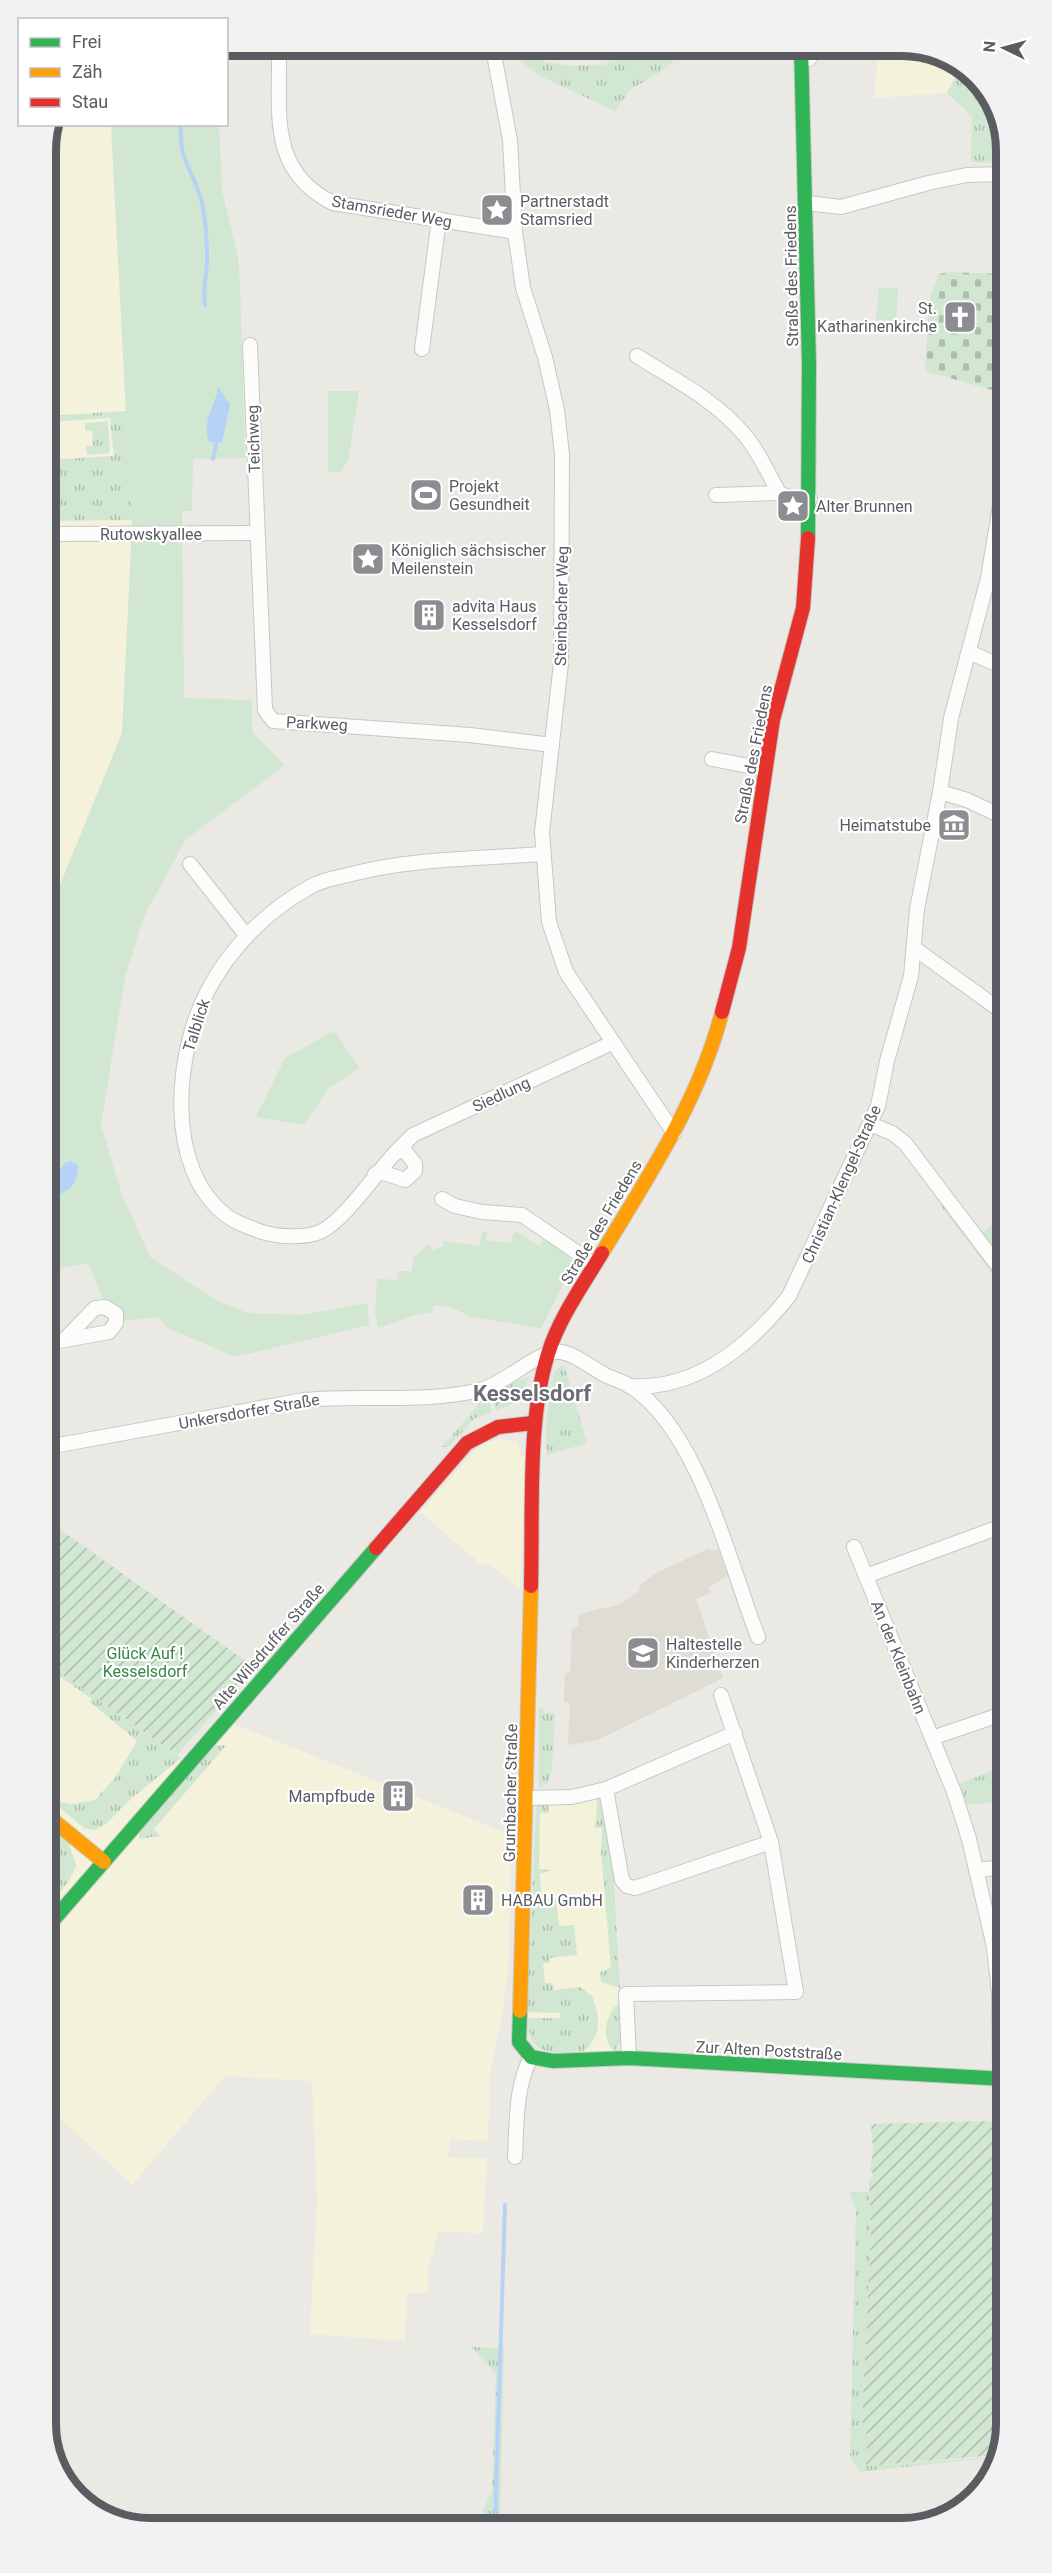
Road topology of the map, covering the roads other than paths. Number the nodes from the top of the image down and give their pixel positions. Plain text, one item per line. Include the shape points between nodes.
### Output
1 (279, 56) edge
2 (494, 56) edge
3 (802, 56) edge
4 (996, 174) edge
5 (807, 203) junction
6 (439, 219) junction
7 (515, 232) junction
8 (250, 345) dead end
9 (422, 349) dead end
10 (637, 356) dead end
11 (779, 493) junction
12 (716, 495) dead end
13 (810, 499) junction
14 (996, 530) edge
15 (256, 533) junction
16 (56, 534) edge
17 (969, 652) junction
18 (996, 664) edge
19 (552, 746) junction
20 (711, 759) dead end
21 (764, 769) junction
22 (940, 792) junction
23 (996, 814) edge
24 (542, 854) junction
25 (190, 864) dead end
26 (246, 935) junction
27 (914, 948) junction
28 (996, 1007) edge
29 (612, 1043) junction
30 (870, 1124) junction
31 (674, 1133) junction
32 (396, 1152) junction
33 (375, 1174) junction
34 (442, 1199) dead end
35 (996, 1263) edge
36 (594, 1264) junction
37 (64, 1340) dead end
38 (56, 1342) edge
39 (548, 1353) junction
40 (629, 1386) junction
41 (533, 1423) junction
42 (56, 1446) edge
43 (996, 1528) edge
44 (854, 1547) dead end
45 (866, 1576) junction
46 (758, 1636) dead end
47 (721, 1695) dead end
48 (996, 1716) edge
49 (735, 1733) junction
50 (932, 1738) junction
51 (606, 1789) junction
52 (527, 1798) junction
53 (56, 1823) edge
54 (771, 1842) junction
55 (104, 1862) junction
56 (996, 1868) edge
57 (976, 1870) junction
58 (56, 1917) edge
59 (996, 1960) edge
60 (531, 2057) junction
61 (629, 2058) junction
62 (996, 2078) edge
63 (515, 2157) dead end

1 - 6 street, Stamsrieder Weg via 281,138 294,173 316,195 333,203
2 - 7 street, Steinbacher Weg via 510,140
3 - 5 street, Straße des Friedens
4 - 5 street via 928,183 842,207
5 - 13 street, Straße des Friedens
6 - 7 street, Stamsrieder Weg
6 - 9 street
7 - 19 street, Steinbacher Weg via 524,288 557,411 562,455 561,652
8 - 15 street, Teichweg
10 - 11 street via 680,380 731,420 744,434
11 - 12 street
11 - 13 street
13 - 21 street, Straße des Friedens via 803,608
14 - 17 street, Christian-Klengel-Straße
15 - 16 street, Rutowskyallee
15 - 19 street, Parkweg via 265,710 273,721 470,735
17 - 18 street
17 - 22 street, Christian-Klengel-Straße via 951,718
19 - 24 street, Steinbacher Weg
20 - 21 street
21 - 31 street, Straße des Friedens via 733,975 712,1052
22 - 23 street
22 - 27 street, Christian-Klengel-Straße via 919,898
24 - 26 street, Talblick via 386,866 322,882 278,908
24 - 29 street, Steinbacher Weg via 555,943 566,972
25 - 26 street
26 - 33 street, Talblick via 198,1010 183,1068 185,1144 196,1177 226,1215 270,1235 294,1236 320,1232 332,1224
27 - 28 street
27 - 30 street, Christian-Klengel-Straße via 906,1001
29 - 31 street, Steinbacher Weg
29 - 32 street, Siedlung via 412,1135
30 - 35 street via 905,1143
30 - 40 street, Christian-Klengel-Straße via 789,1296 772,1317 726,1359 694,1376 656,1386
31 - 36 street, Straße des Friedens
32 - 33 street, Talblick
32 - 33 street via 405,1151 415,1164 411,1177 402,1180
34 - 36 street via 482,1212 522,1215
36 - 39 street, Straße des Friedens
37 - 38 street
39 - 40 street, Christian-Klengel-Straße via 561,1352
39 - 41 street, Straße des Friedens
39 - 42 street, Unkersdorfer Straße via 504,1381 481,1390 437,1397 304,1400
40 - 46 street, Christian-Klengel-Straße via 652,1406 682,1444 708,1497
41 - 52 street, Grumbacher Straße
41 - 55 street, Alte Wilsdruffer Straße via 498,1427 467,1443
43 - 45 street
44 - 45 street, An der Kleinbahn
45 - 50 street, An der Kleinbahn
47 - 49 street
48 - 50 street
49 - 51 street
49 - 54 street
50 - 57 street, An der Kleinbahn via 954,1792
51 - 52 street via 572,1797
51 - 54 street via 622,1880 627,1886 644,1886
52 - 60 street, Grumbacher Straße via 519,2042
53 - 55 street
54 - 61 street via 796,1992 626,1994
55 - 58 street, Alte Wilsdruffer Straße
56 - 57 street
57 - 59 street, An der Kleinbahn
60 - 61 street, Zur Alten Poststraße via 553,2061
60 - 63 street via 519,2091
61 - 62 street, Zur Alten Poststraße

